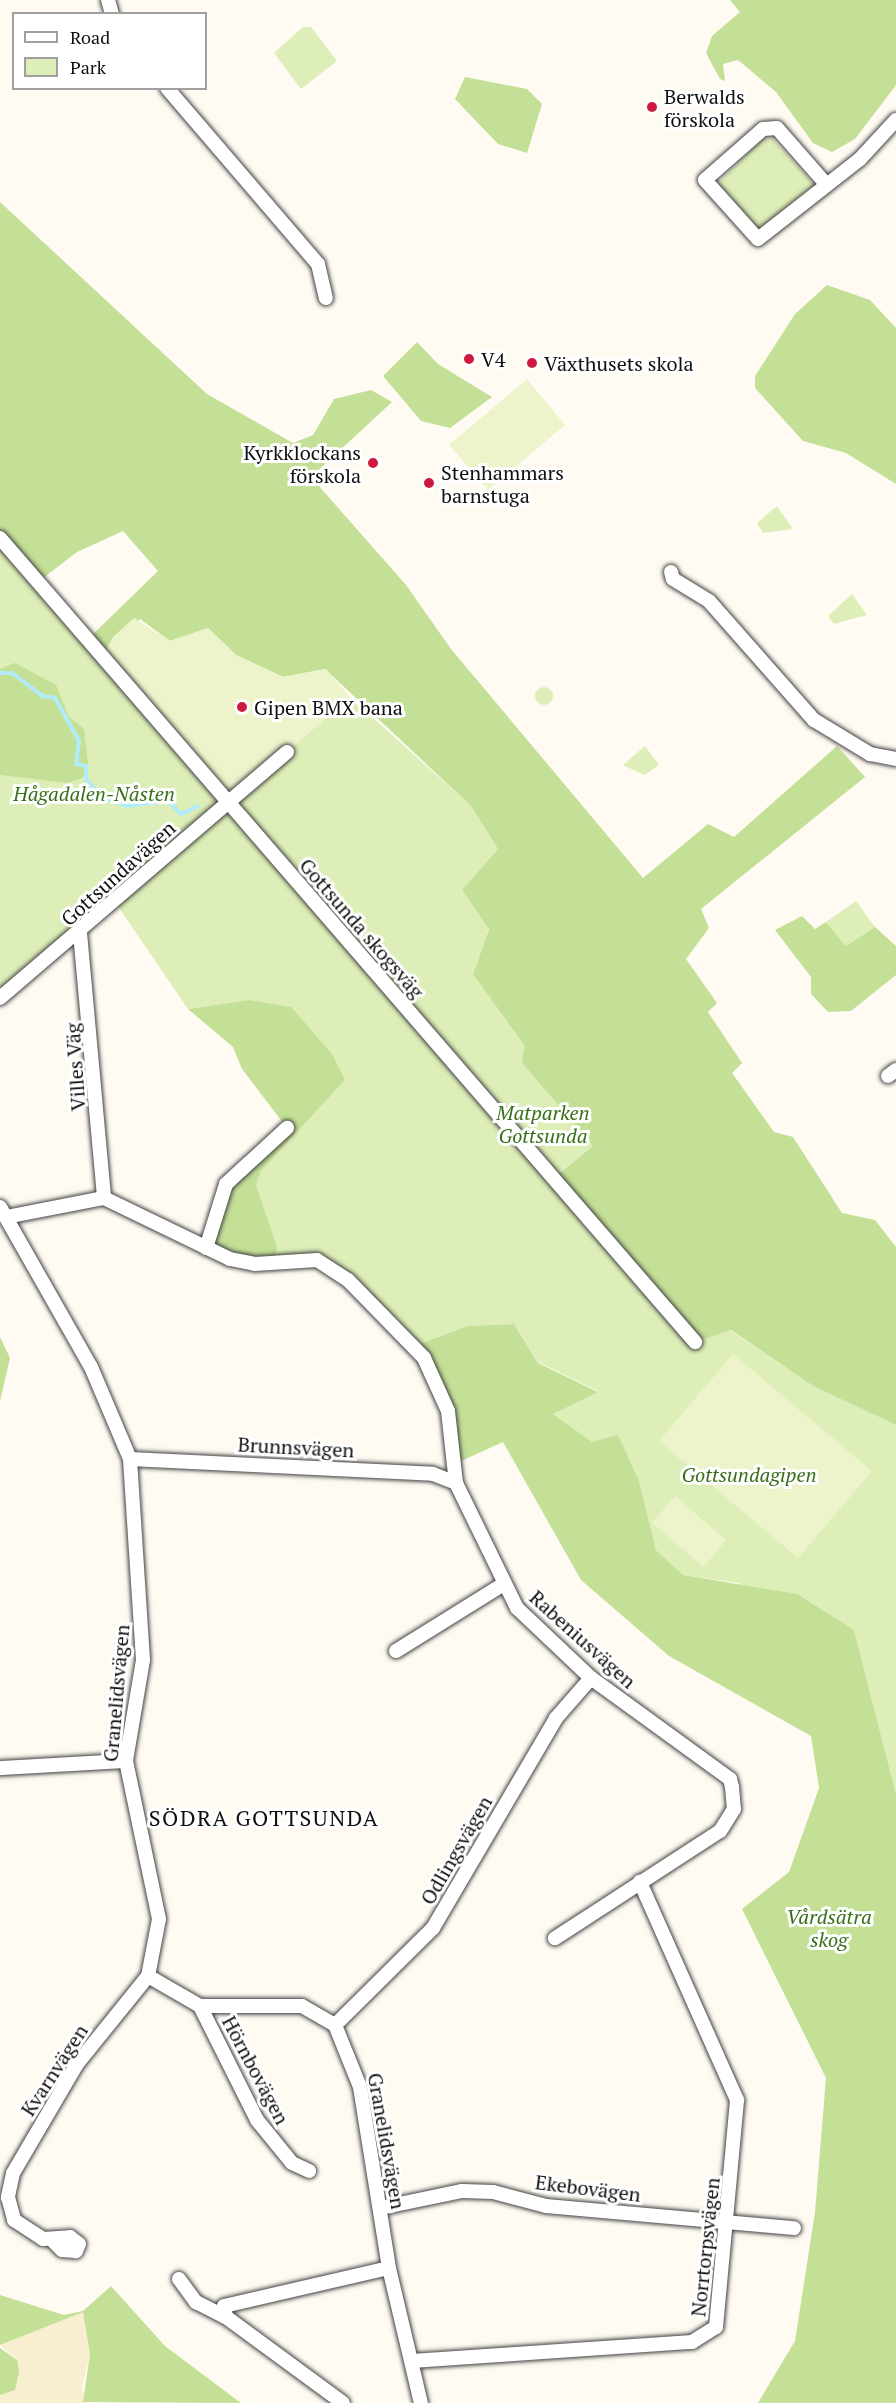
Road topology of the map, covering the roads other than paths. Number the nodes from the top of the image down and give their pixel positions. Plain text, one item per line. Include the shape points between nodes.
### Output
1 (169, 90) edge
2 (896, 120) edge
3 (826, 184) junction
4 (326, 298) dead end
5 (0, 538) edge
6 (671, 572) dead end
7 (287, 752) dead end
8 (896, 759) edge
9 (228, 803) junction
10 (80, 933) junction
11 (0, 998) edge
12 (287, 1128) dead end
13 (104, 1198) junction
14 (3, 1212) edge
15 (206, 1248) junction
16 (694, 1342) dead end
17 (130, 1459) junction
18 (456, 1484) junction
19 (502, 1585) junction
20 (396, 1651) dead end
21 (591, 1678) junction
22 (126, 1761) junction
23 (0, 1768) edge
24 (640, 1882) junction
25 (555, 1938) dead end
26 (148, 1976) junction
27 (201, 2006) junction
28 (335, 2025) junction
29 (309, 2171) dead end
30 (380, 2208) junction
31 (727, 2222) junction
32 (794, 2228) dead end
33 (53, 2241) dead end
34 (389, 2268) junction
35 (179, 2279) dead end
36 (226, 2317) junction
37 (412, 2361) junction
38 (343, 2403) edge
39 (421, 2403) edge

1 - 4 street via 318,264
2 - 3 street via 860,159
3 - 3 street via 758,239 705,180 763,129 777,128
5 - 9 street, Gottsunda skogsväg
6 - 8 street via 673,579 709,601 814,720 870,754
7 - 9 street, Gottsundavägen
9 - 10 street, Gottsundavägen
9 - 16 street, Gottsunda skogsväg
10 - 11 street, Gottsundavägen
10 - 13 street, Villes Väg
12 - 15 street via 226,1185
13 - 14 street
13 - 15 street, Rabeniusvägen
14 - 17 street, Granelidsvägen via 108,1402
15 - 18 street, Rabeniusvägen via 255,1264 317,1260 348,1280 434,1373 448,1411
17 - 18 street, Brunnsvägen via 434,1474
17 - 22 street, Granelidsvägen via 143,1660
18 - 19 street, Rabeniusvägen
19 - 20 street
19 - 21 street, Rabeniusvägen via 517,1608
21 - 24 street, Rabeniusvägen via 730,1779 730,1820
21 - 28 street, Odlingsvägen via 556,1718 433,1928
22 - 23 street
22 - 26 street, Granelidsvägen via 159,1909 159,1936
24 - 25 street
24 - 31 street, Norrtorpsvägen via 735,2091
26 - 27 street
26 - 33 street, Kvarnvägen via 77,2064 13,2173 8,2197 14,2220 27,2232
27 - 28 street via 302,2006
27 - 29 street, Hörnbovägen via 263,2128 292,2163
28 - 30 street, Granelidsvägen via 360,2087
30 - 31 street, Ekebovägen via 462,2191 493,2192 546,2206
30 - 34 street, Granelidsvägen
31 - 32 street, Ekebovägen
31 - 37 street, Norrtorpsvägen via 716,2327 702,2340
34 - 36 street via 224,2306
34 - 37 street, Granelidsvägen
35 - 36 street via 196,2302
36 - 38 street
37 - 39 street, Granelidsvägen

